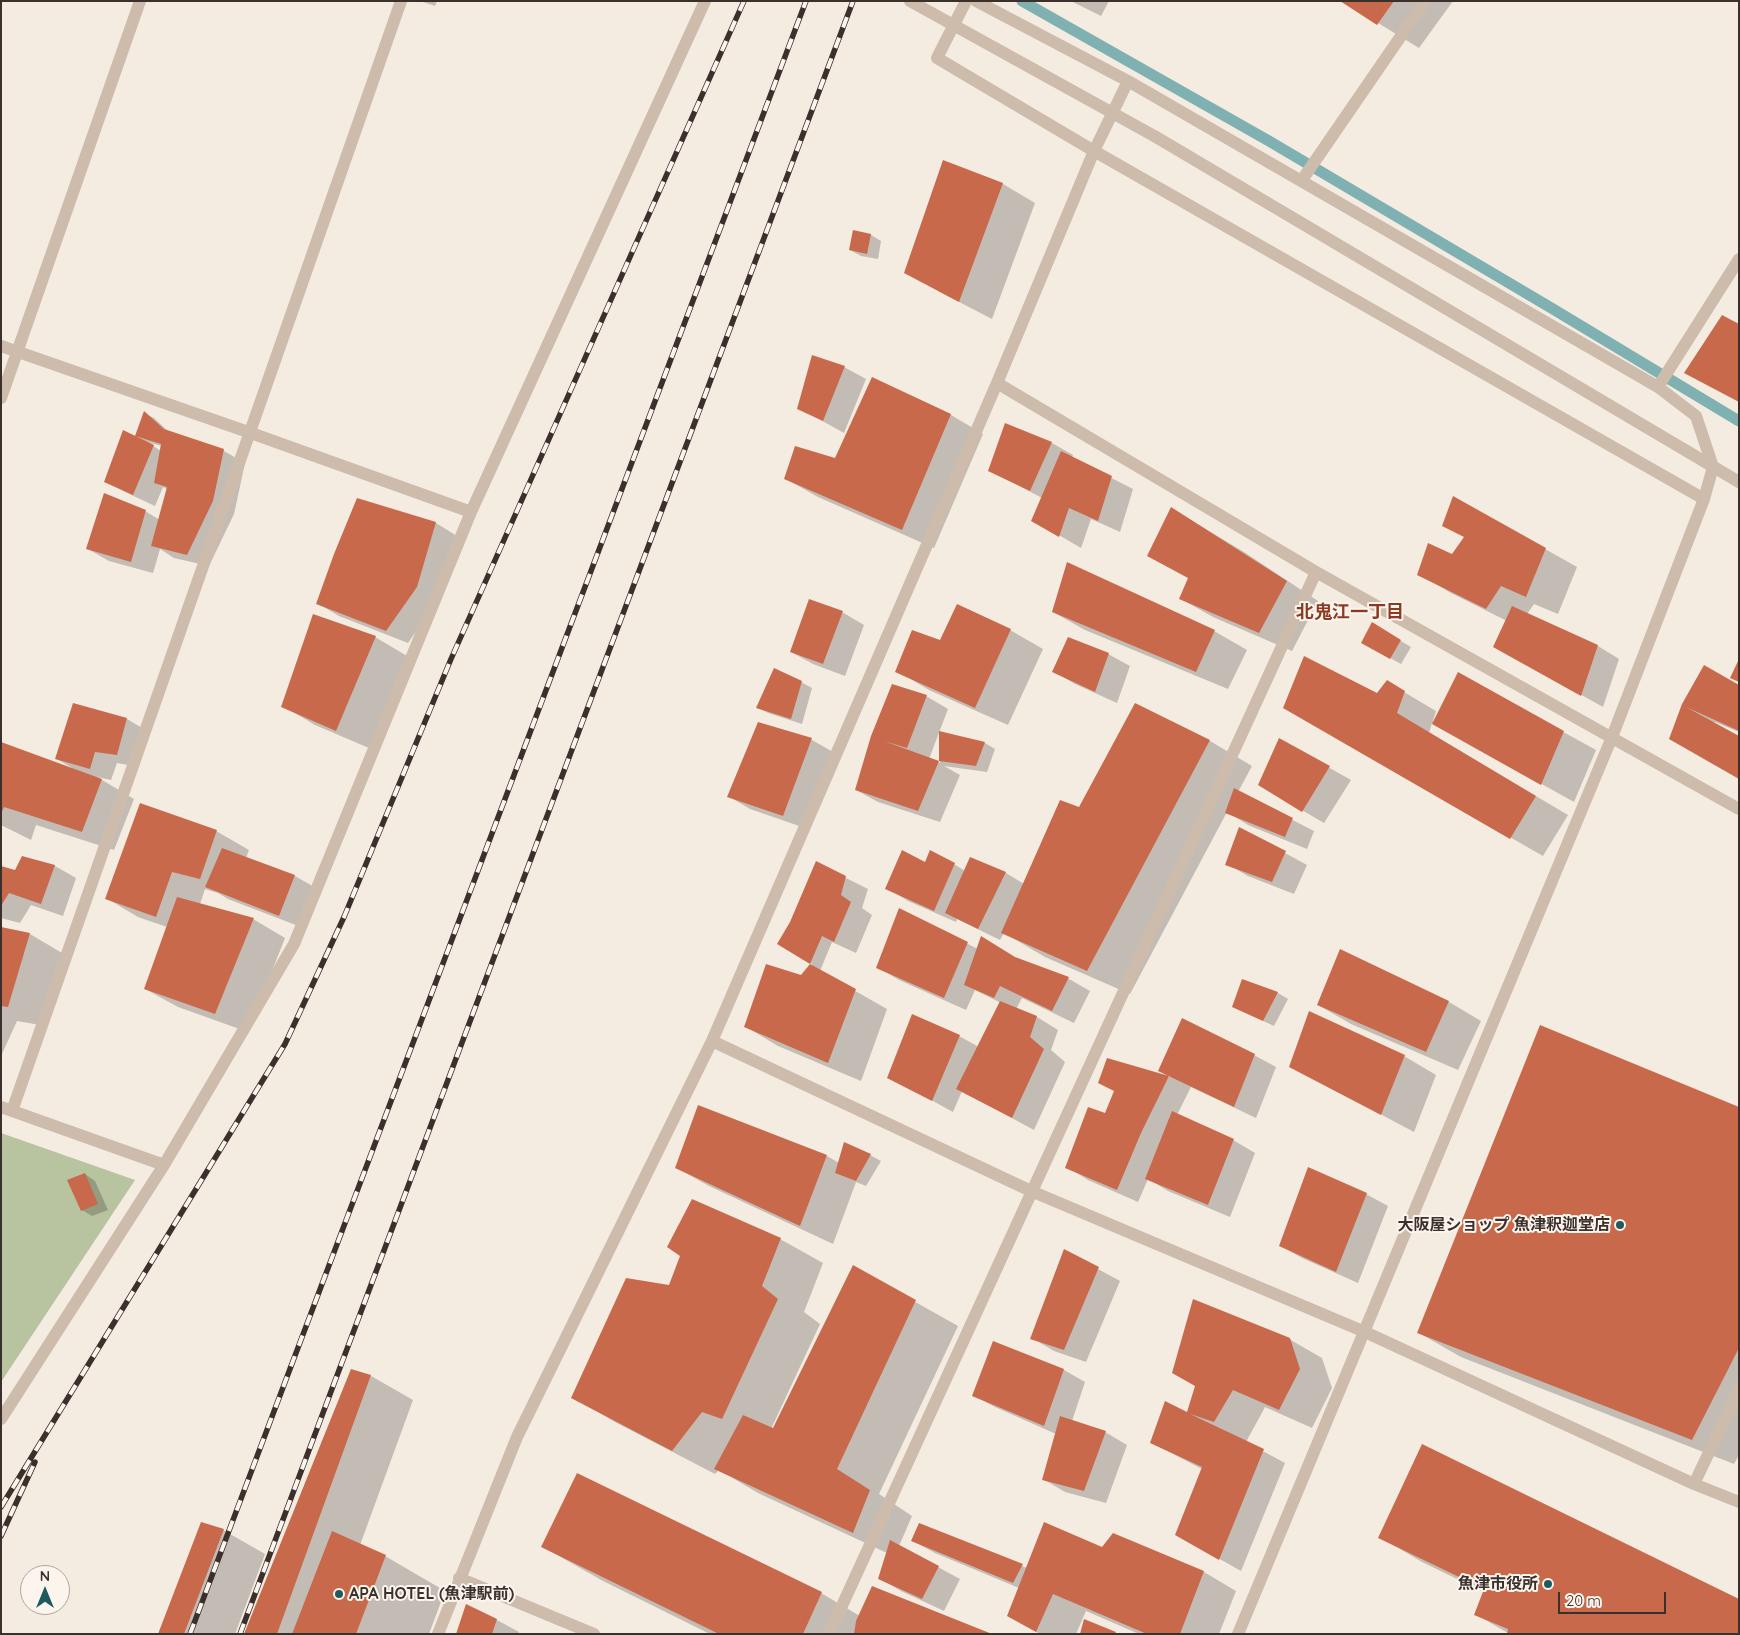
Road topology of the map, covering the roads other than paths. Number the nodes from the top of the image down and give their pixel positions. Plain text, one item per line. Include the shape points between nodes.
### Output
1 (140, 1) edge
2 (401, 1) edge
3 (705, 1) edge
4 (910, 1) edge
5 (966, 1) edge
6 (976, 1) edge
7 (1425, 1) edge
8 (1128, 81) junction
9 (1094, 151) junction
10 (1302, 180) junction
11 (1739, 260) edge
12 (1, 346) edge
13 (17, 351) junction
14 (996, 384) junction
15 (1658, 387) junction
16 (1, 398) edge
17 (251, 433) junction
18 (1713, 467) junction
19 (1739, 482) edge
20 (1704, 499) junction
21 (471, 512) junction
22 (1316, 572) junction
23 (1612, 737) junction
24 (1739, 809) edge
25 (712, 1041) junction
26 (6, 1109) edge
27 (164, 1165) junction
28 (1031, 1191) junction
29 (1365, 1332) junction
30 (1739, 1389) edge
31 (1, 1419) edge
32 (1694, 1484) junction
33 (1739, 1502) edge
34 (459, 1578) junction
35 (438, 1634) edge
36 (594, 1634) edge
37 (829, 1634) edge
38 (1238, 1634) edge

1 - 13 street
2 - 17 street
3 - 21 street
4 - 18 street, bridge via 1156,137
5 - 9 street via 937,58
6 - 8 street
7 - 10 street
8 - 9 street
8 - 10 street
9 - 14 street
9 - 20 street
10 - 15 street
11 - 15 street
12 - 13 street
13 - 16 street
13 - 17 street
14 - 22 street
14 - 25 street
15 - 18 street via 1696,416
17 - 21 street
17 - 26 street
18 - 19 street
18 - 20 street
20 - 23 street
21 - 27 street via 294,944
22 - 23 street
22 - 28 street
23 - 24 street
23 - 29 street
25 - 28 street
25 - 34 street via 517,1437
26 - 27 street
27 - 31 street
28 - 29 street
28 - 37 street
29 - 32 street
29 - 38 street
30 - 32 street
32 - 33 street
34 - 35 street
34 - 36 street

